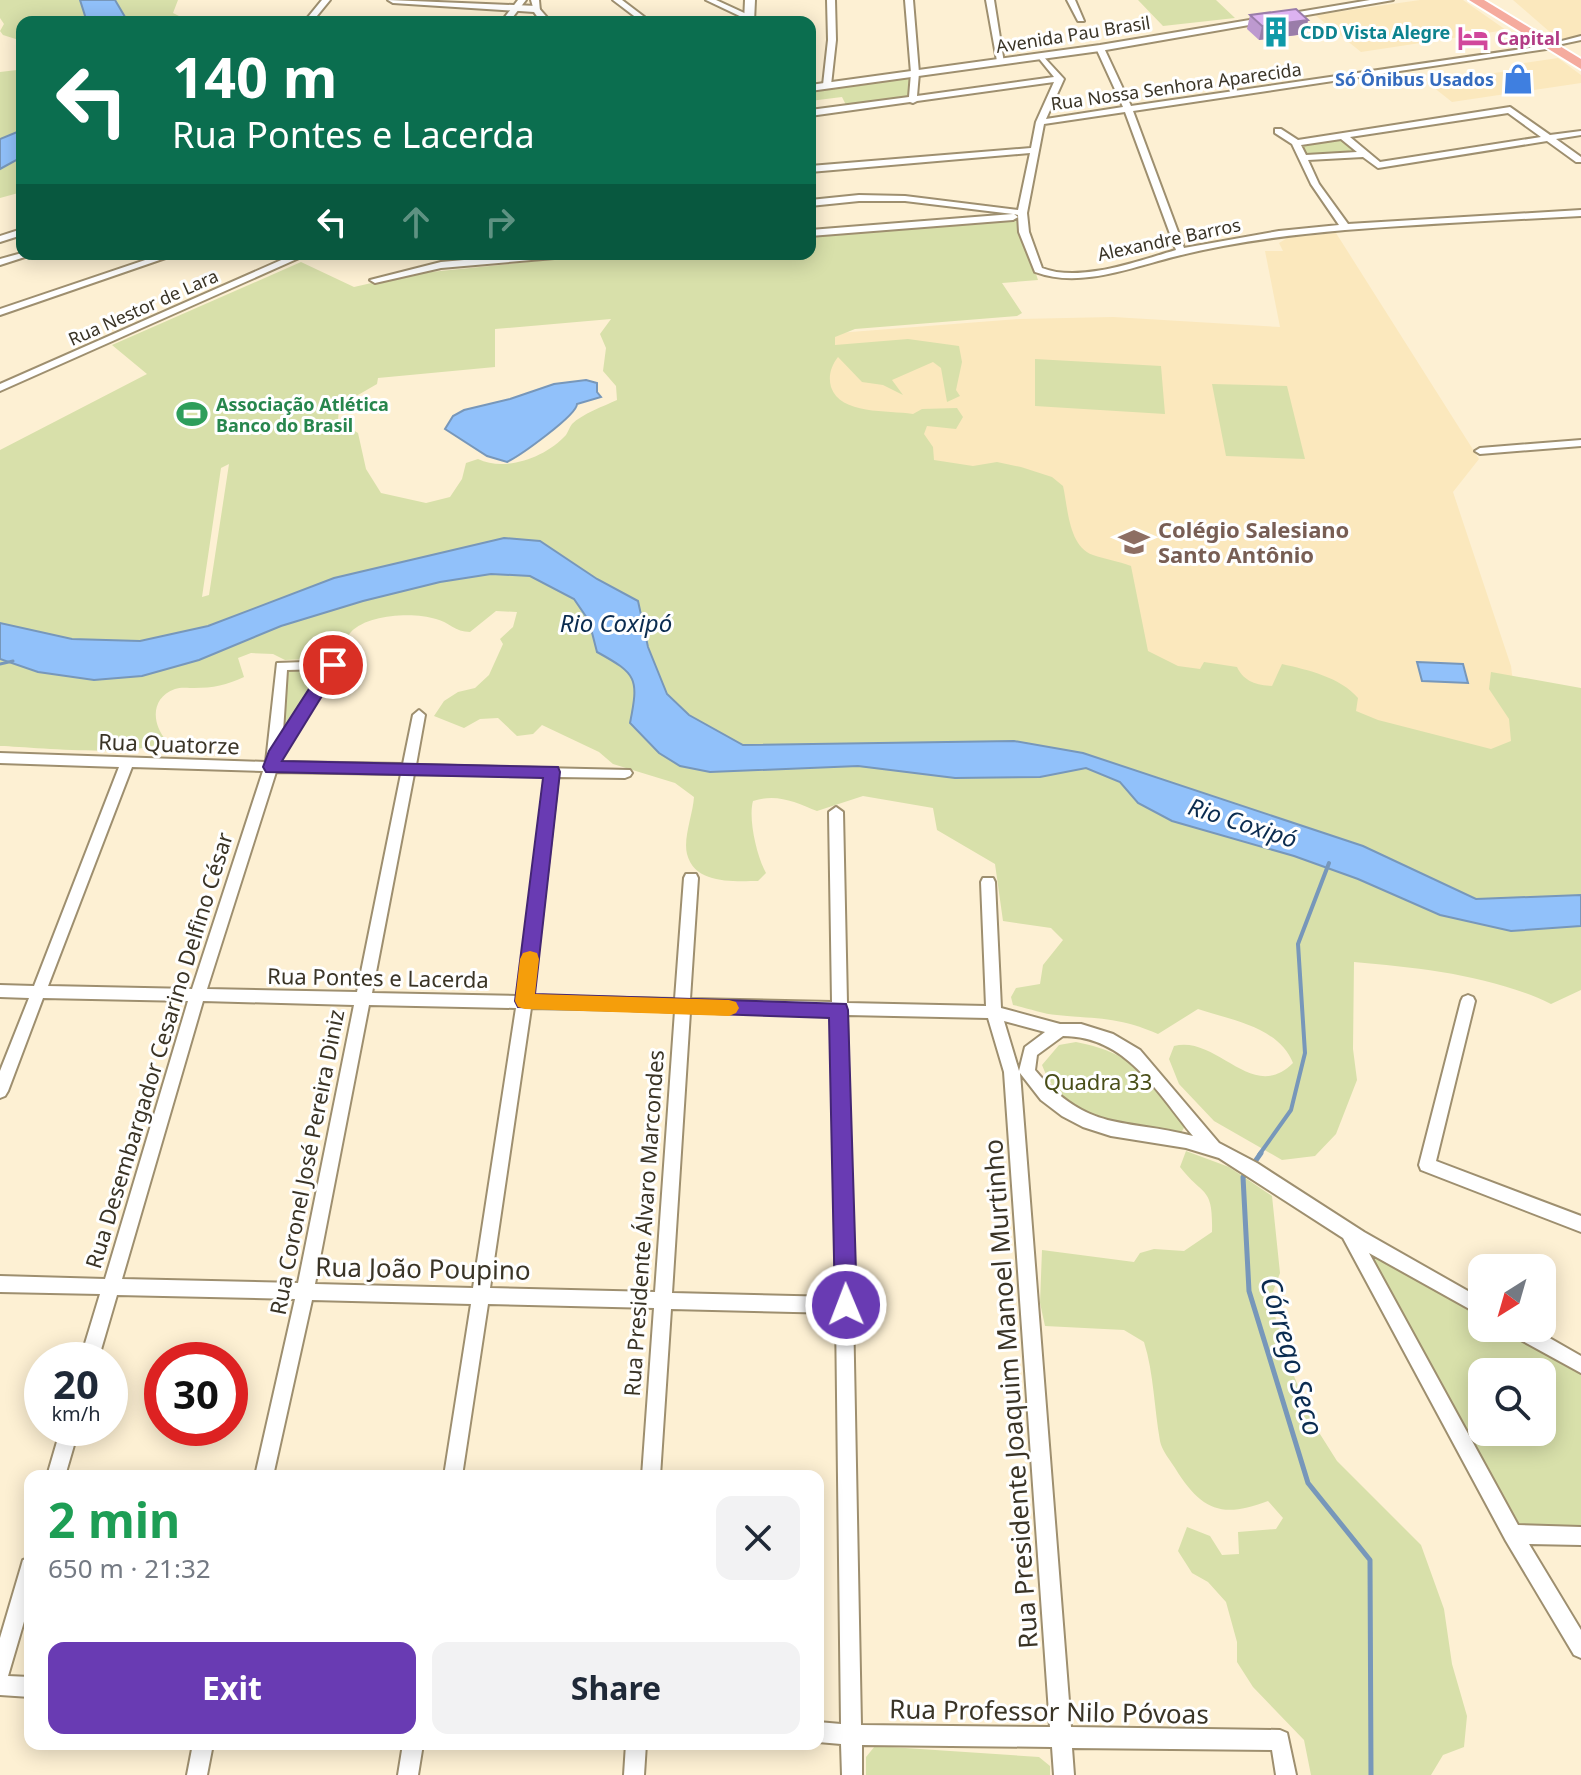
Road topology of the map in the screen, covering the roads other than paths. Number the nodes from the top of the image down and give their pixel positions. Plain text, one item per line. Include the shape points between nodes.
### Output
1 (326, 0) edge
2 (393, 0) edge
3 (617, 0) edge
4 (710, 0) edge
5 (831, 0) edge
6 (909, 0) edge
7 (990, 0) edge
8 (1071, 0) edge
9 (1388, 0) edge
10 (1475, 0) edge
11 (519, 4) edge
12 (536, 5) edge
13 (1498, 14) junction
14 (313, 16) edge
15 (639, 16) edge
16 (743, 16) edge
17 (1081, 19) dead end
18 (1581, 38) edge
19 (1557, 44) junction
20 (1100, 48) junction
21 (1581, 55) edge
22 (1041, 56) junction
23 (1001, 61) junction
24 (1581, 65) edge
25 (915, 73) junction
26 (1060, 79) junction
27 (827, 85) junction
28 (816, 87) edge
29 (913, 101) junction
30 (1128, 109) junction
31 (816, 112) edge
32 (1040, 122) junction
33 (1278, 131) dead end
34 (1580, 133) edge
35 (1343, 136) junction
36 (1548, 138) junction
37 (1296, 143) junction
38 (1033, 150) junction
39 (1366, 154) junction
40 (1303, 158) junction
41 (1579, 160) dead end
42 (816, 168) edge
43 (816, 202) edge
44 (1581, 213) edge
45 (1022, 215) junction
46 (1346, 228) junction
47 (816, 232) edge
48 (1181, 252) junction
49 (154, 260) edge
50 (287, 260) edge
51 (439, 260) edge
52 (375, 280) dead end
53 (0, 312) edge
54 (0, 388) edge
55 (1581, 443) edge
56 (1480, 451) dead end
57 (419, 715) dead end
58 (0, 758) edge
59 (128, 761) junction
60 (274, 761) junction
61 (409, 769) junction
62 (552, 772) junction
63 (625, 773) dead end
64 (836, 812) dead end
65 (691, 878) dead end
66 (988, 882) dead end
67 (0, 991) edge
68 (38, 992) junction
69 (198, 994) junction
70 (362, 999) junction
71 (525, 1001) junction
72 (1468, 1001) dead end
73 (681, 1007) junction
74 (839, 1010) junction
75 (994, 1012) junction
76 (1060, 1030) junction
77 (1019, 1072) junction
78 (0, 1091) edge
79 (1220, 1152) junction
80 (1581, 1224) edge
81 (1349, 1233) junction
82 (0, 1284) edge
83 (110, 1287) junction
84 (305, 1292) junction
85 (480, 1296) junction
86 (661, 1300) junction
87 (1468, 1300) edge
88 (846, 1305) junction
89 (94, 1342) edge
90 (1541, 1342) edge
91 (1581, 1365) edge
92 (65, 1446) edge
93 (58, 1470) edge
94 (265, 1470) edge
95 (454, 1470) edge
96 (651, 1470) edge
97 (1513, 1534) junction
98 (1581, 1536) edge
99 (24, 1588) edge
100 (1581, 1648) edge
101 (0, 1672) edge
102 (0, 1685) edge
103 (24, 1687) edge
104 (824, 1733) edge
105 (851, 1735) junction
106 (1061, 1736) junction
107 (202, 1750) edge
108 (412, 1750) edge
109 (636, 1750) edge
110 (197, 1775) edge
111 (408, 1775) edge
112 (634, 1775) edge
113 (852, 1775) edge
114 (1064, 1775) edge
115 (1286, 1775) edge

1 - 14 street
2 - 11 street
3 - 15 street
4 - 16 street
5 - 27 street
6 - 25 street
7 - 23 street
8 - 17 street
9 - 20 street, Avenida Pau Brasil
10 - 13 highway
11 - 12 street
13 - 19 highway
13 - 19 highway via 1523,11
18 - 19 street, Rua Nossa Senhora Aparecida
19 - 21 highway
19 - 24 highway
19 - 30 street, Rua Nossa Senhora Aparecida
20 - 22 street, Avenida Pau Brasil
20 - 30 street
22 - 23 street, Avenida Pau Brasil
22 - 26 street
23 - 25 street, Avenida Pau Brasil
25 - 27 street, Avenida Pau Brasil
25 - 29 street
26 - 29 street
26 - 32 street
27 - 28 street, Avenida Pau Brasil
29 - 31 street
30 - 32 street, Rua Nossa Senhora Aparecida
30 - 48 street
32 - 38 street
33 - 37 street
34 - 36 street
35 - 36 street via 1510,110
35 - 37 street
35 - 39 street
36 - 39 street via 1378,165
36 - 41 street
37 - 40 street
38 - 42 street
38 - 45 street
39 - 40 street
40 - 46 street
43 - 45 street via 911,199
44 - 46 street, Alexandre Barros
45 - 47 street
45 - 48 street, Alexandre Barros via 1038,270 1049,276 1123,267
46 - 48 street, Alexandre Barros via 1288,232
49 - 53 street, Rua Nestor de Lara
50 - 54 street, Rua Nestor de Lara
51 - 52 street
55 - 56 street
57 - 61 street, Rua Coronel José Pereira Diniz
58 - 59 street, Rua Quatorze
59 - 60 street, Rua Quatorze
59 - 68 street
60 - 60 street, Rua Desembargador Cesarino Delfino César via 281,666 333,665 324,678
60 - 61 street, Rua Quatorze
60 - 69 street, Rua Desembargador Cesarino Delfino César
61 - 62 street, Rua Quatorze
61 - 70 street, Rua Coronel José Pereira Diniz
62 - 63 street, Rua Quatorze
62 - 71 street
64 - 74 street
65 - 73 street, Rua Presidente Álvaro Marcondes
66 - 75 street, Rua Presidente Joaquim Manoel Murtinho
67 - 68 street, Rua Pontes e Lacerda
68 - 69 street, Rua Pontes e Lacerda
68 - 78 street
69 - 70 street, Rua Pontes e Lacerda
69 - 83 street, Rua Desembargador Cesarino Delfino César
70 - 71 street, Rua Pontes e Lacerda
70 - 84 street, Rua Coronel José Pereira Diniz
71 - 73 street, Rua Pontes e Lacerda
71 - 85 street
72 - 80 street via 1427,1165
73 - 74 street, Rua Pontes e Lacerda
73 - 86 street, Rua Presidente Álvaro Marcondes
74 - 75 street, Rua Pontes e Lacerda
74 - 88 street
75 - 76 street, Rua Pontes e Lacerda
75 - 77 street, Rua Presidente Joaquim Manoel Murtinho
76 - 77 street via 1030,1052
76 - 79 street, Rua Pontes e Lacerda via 1108,1038 1135,1055
77 - 79 street via 1067,1114 1093,1125
77 - 106 street, Rua Presidente Joaquim Manoel Murtinho
79 - 81 street
81 - 87 street
81 - 97 street
82 - 83 street, Rua João Poupino
83 - 84 street, Rua João Poupino
83 - 89 street, Rua Desembargador Cesarino Delfino César
84 - 85 street, Rua João Poupino
84 - 94 street, Rua Coronel José Pereira Diniz
85 - 86 street, Rua João Poupino
85 - 95 street
86 - 88 street, Rua João Poupino
86 - 96 street, Rua Presidente Álvaro Marcondes
88 - 105 street
90 - 91 street
92 - 93 street
97 - 98 street
97 - 100 street
99 - 101 street
102 - 103 street
104 - 105 street, Rua Professor Nilo Póvoas
105 - 106 street, Rua Professor Nilo Póvoas
105 - 113 street
106 - 114 street, Rua Presidente Joaquim Manoel Murtinho
106 - 115 street, Rua Professor Nilo Póvoas via 1280,1740
107 - 110 street
108 - 111 street
109 - 112 street

